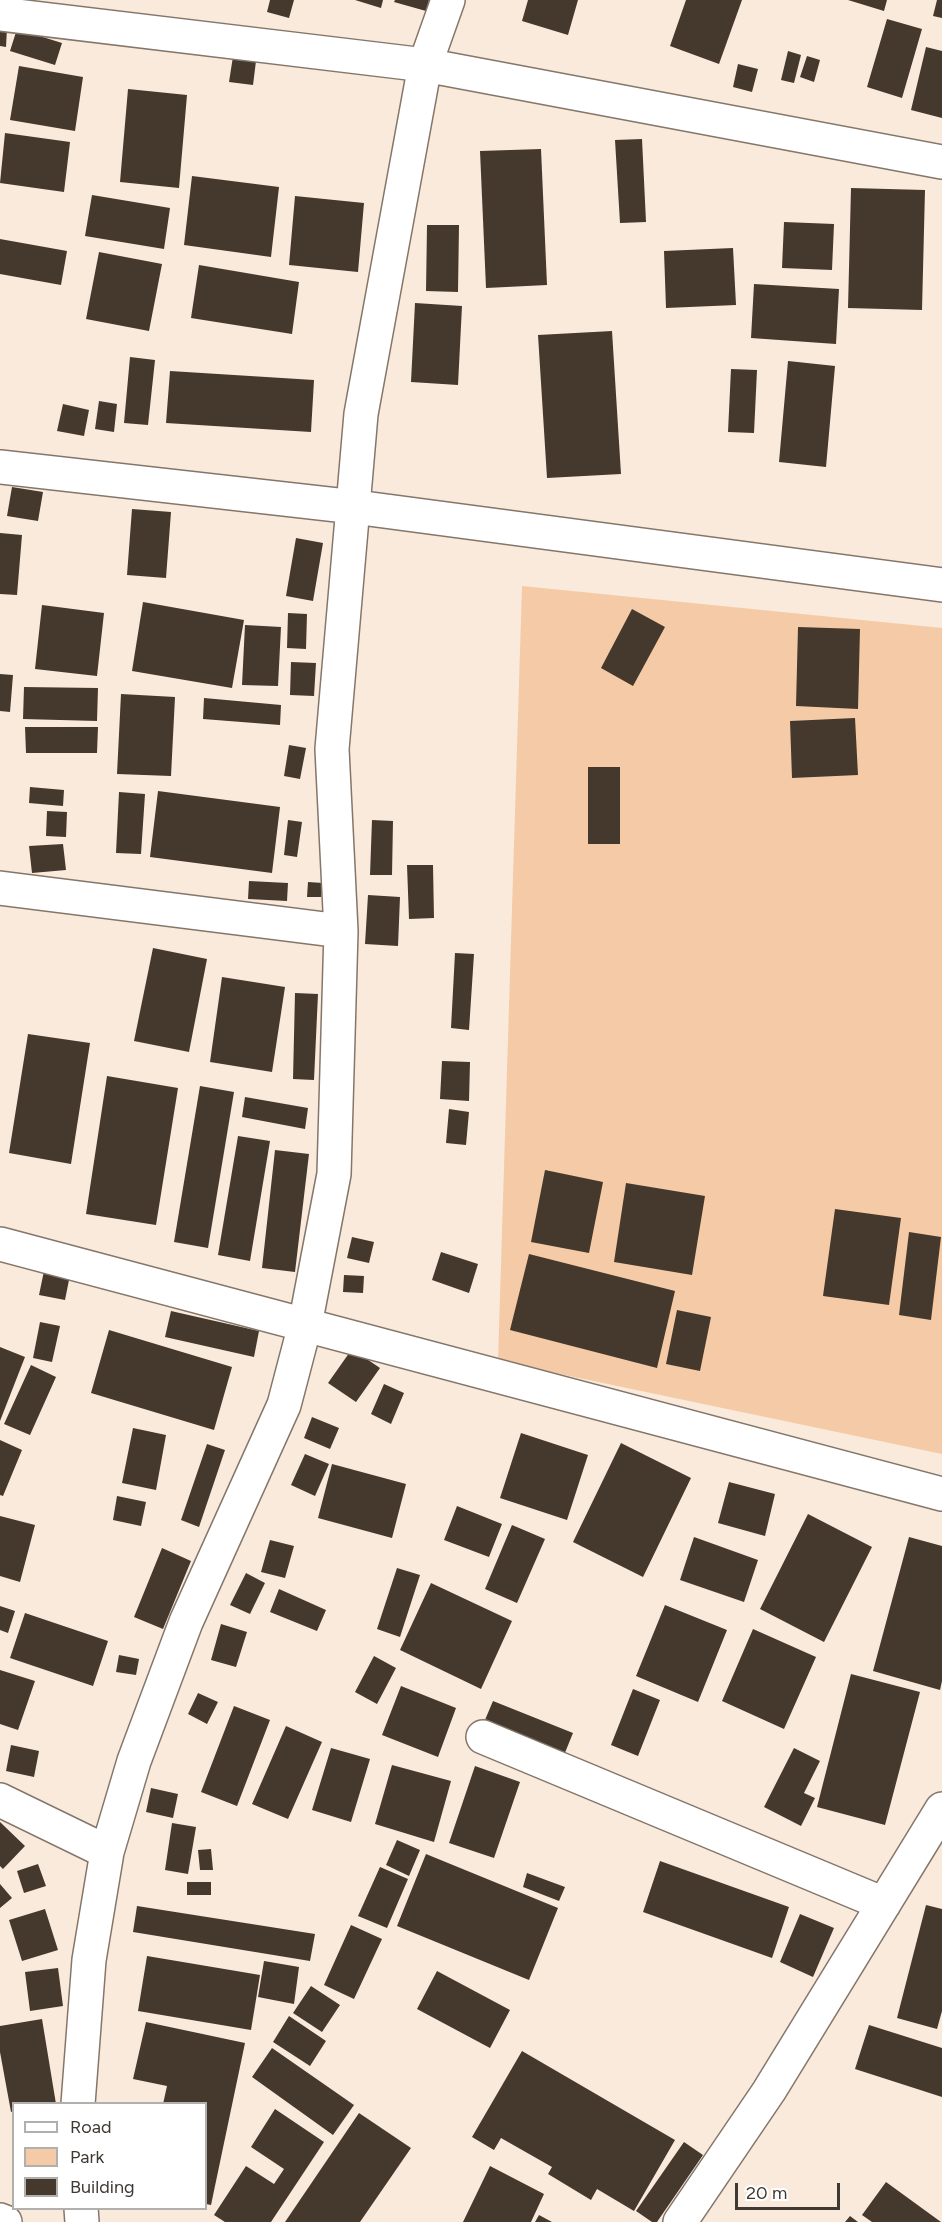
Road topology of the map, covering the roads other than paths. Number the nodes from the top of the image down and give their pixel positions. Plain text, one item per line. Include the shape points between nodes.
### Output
1 (448, 0) edge
2 (0, 14) edge
3 (425, 65) junction
4 (942, 162) edge
5 (0, 467) edge
6 (355, 507) junction
7 (942, 585) edge
8 (0, 888) edge
9 (341, 931) junction
10 (0, 1244) edge
11 (304, 1324) junction
12 (942, 1494) edge
13 (483, 1737) dead end
14 (0, 1800) edge
15 (942, 1809) edge
16 (107, 1852) junction
17 (884, 1904) junction
18 (78, 2102) edge
19 (0, 2220) edge
20 (5, 2222) edge
21 (680, 2222) edge

1 - 3 street
2 - 3 street
3 - 4 street
3 - 6 street via 361,414
5 - 6 street
6 - 7 street
6 - 9 street via 333,749
8 - 9 street
9 - 11 street via 334,1174
10 - 11 street
11 - 12 street
11 - 16 street via 284,1405 186,1622 134,1761
13 - 17 street
14 - 16 street
15 - 17 street
16 - 18 street via 89,1960
17 - 21 street via 769,2091
19 - 20 street

